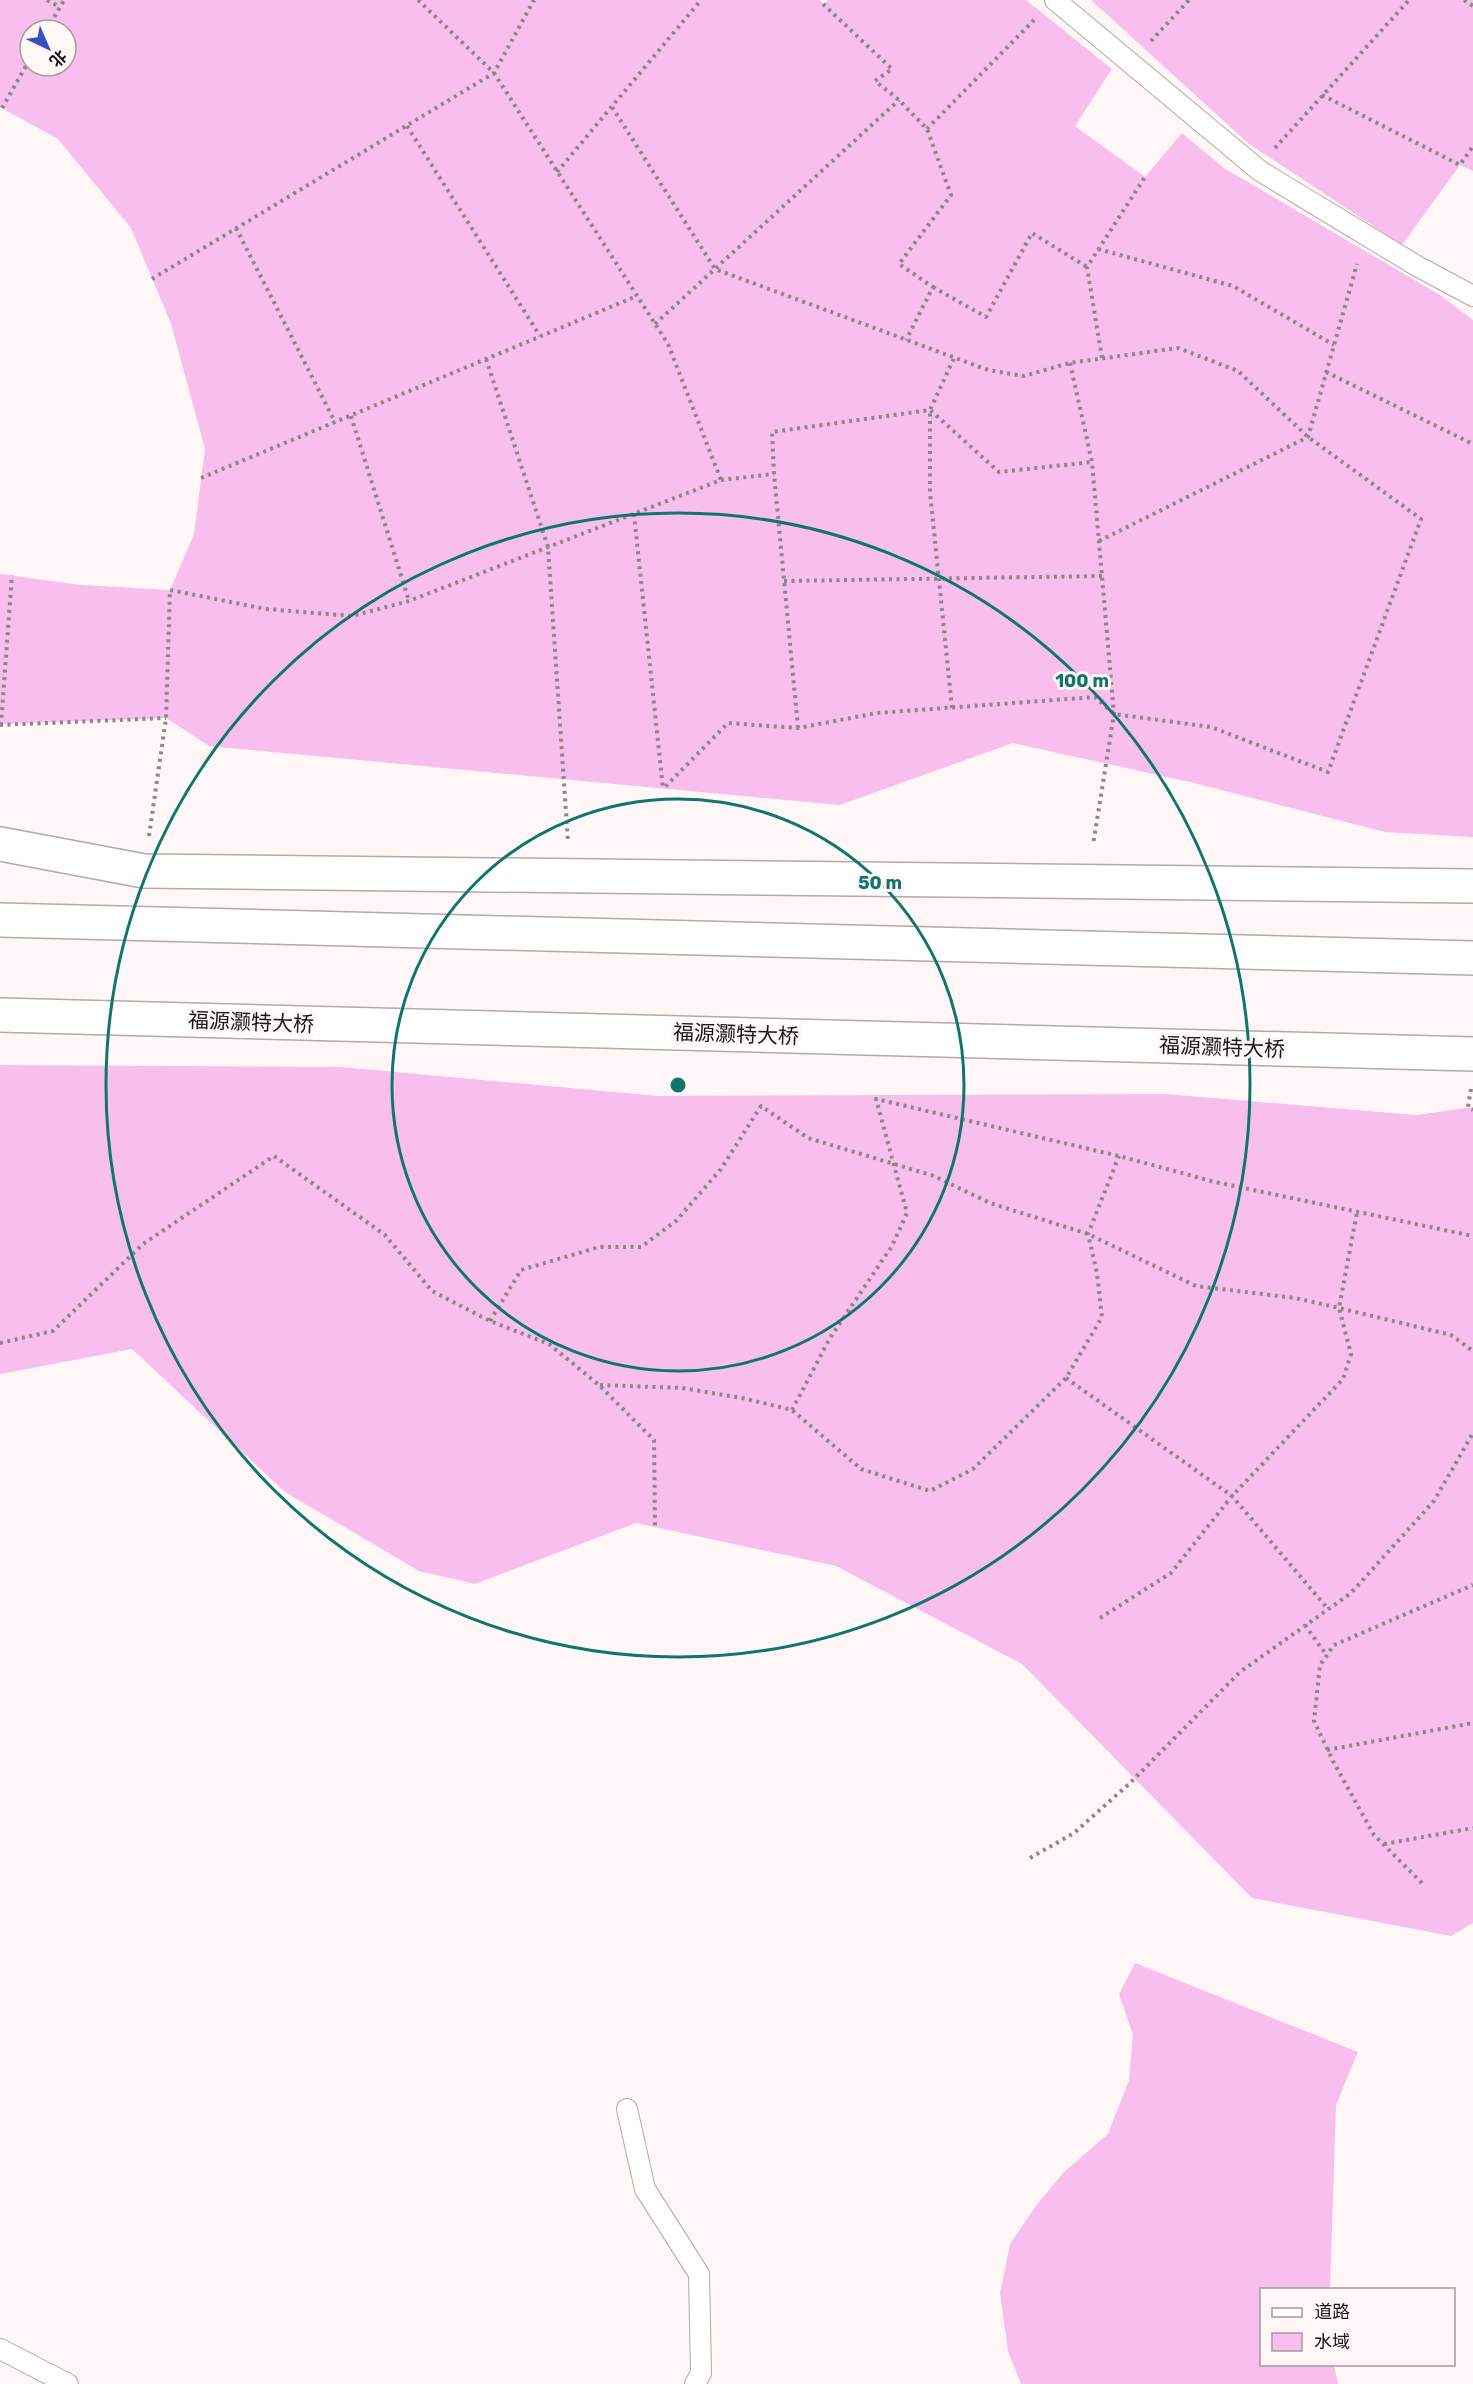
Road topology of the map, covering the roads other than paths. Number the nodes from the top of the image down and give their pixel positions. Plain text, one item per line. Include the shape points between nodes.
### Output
1 (1055, 0) edge
2 (1473, 296) edge
3 (0, 844) edge
4 (1473, 886) edge
5 (0, 920) edge
6 (1473, 958) edge
7 (0, 1015) edge
8 (1473, 1054) edge
9 (627, 2109) dead end
10 (0, 2349) edge
11 (68, 2384) edge
12 (695, 2384) edge

1 - 2 lane via 1256,168
3 - 4 main road via 144,871
5 - 6 main road
7 - 8 main road, 福源灏特大桥
9 - 12 lane via 645,2189 699,2274 700,2373
10 - 11 lane

